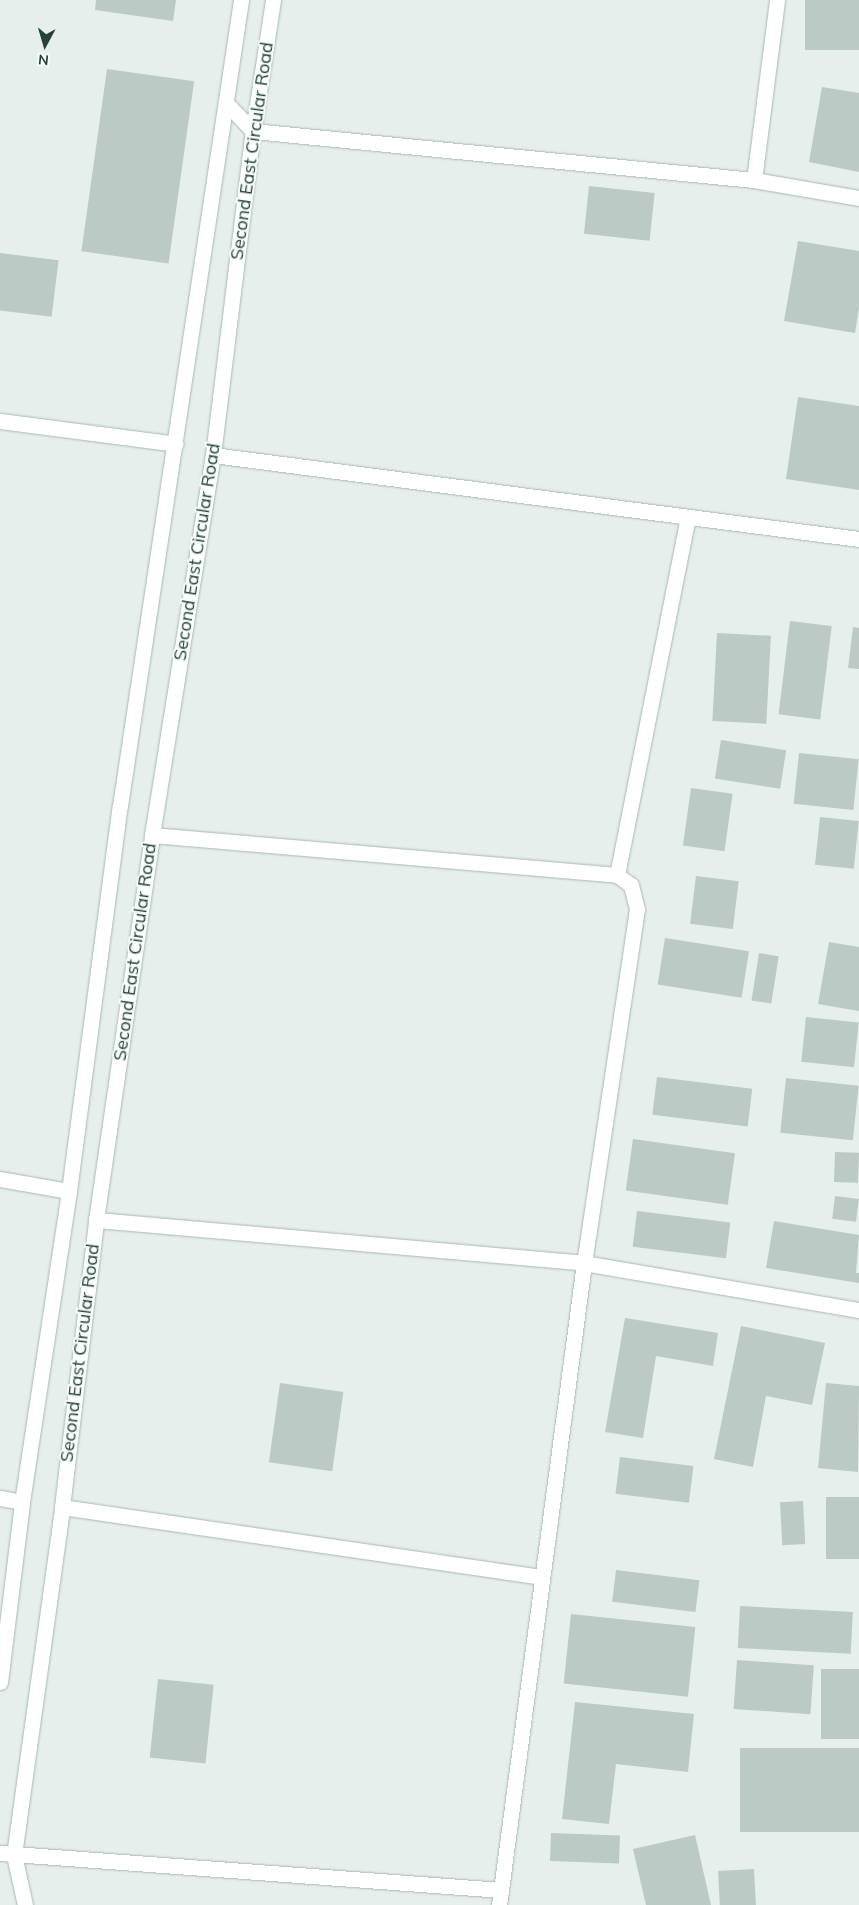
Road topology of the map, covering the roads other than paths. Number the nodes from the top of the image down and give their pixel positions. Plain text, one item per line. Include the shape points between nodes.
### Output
1 (241, 0) edge
2 (273, 0) edge
3 (777, 0) edge
4 (226, 103) junction
5 (253, 132) junction
6 (754, 180) junction
7 (859, 198) edge
8 (0, 421) edge
9 (176, 444) junction
10 (213, 456) junction
11 (688, 517) junction
12 (859, 539) edge
13 (152, 835) junction
14 (617, 875) junction
15 (0, 1179) edge
16 (68, 1190) junction
17 (96, 1220) junction
18 (584, 1263) junction
19 (859, 1310) edge
20 (0, 1498) edge
21 (22, 1502) junction
22 (62, 1507) junction
23 (541, 1577) junction
24 (0, 1682) edge
25 (7, 1854) edge
26 (500, 1897) edge
27 (25, 1905) edge

1 - 4 street, Second East Circular Road
2 - 5 street, Second East Circular Road
3 - 6 street
4 - 5 street
4 - 9 street, Second East Circular Road
5 - 6 street
5 - 10 street, Second East Circular Road
6 - 7 street
8 - 9 street
9 - 16 street, Second East Circular Road via 120,806
10 - 11 street
10 - 13 street, Second East Circular Road
11 - 12 street
11 - 14 street
13 - 14 street
13 - 17 street, Second East Circular Road
14 - 18 street via 631,885 637,909
15 - 16 street
16 - 21 street, Second East Circular Road
17 - 18 street
17 - 22 street, Second East Circular Road
18 - 19 street
18 - 23 street
20 - 21 street
21 - 24 street, Second East Circular Road
22 - 23 street
22 - 25 street, Second East Circular Road
23 - 26 street
25 - 26 street
25 - 27 street, Second East Circular Road

